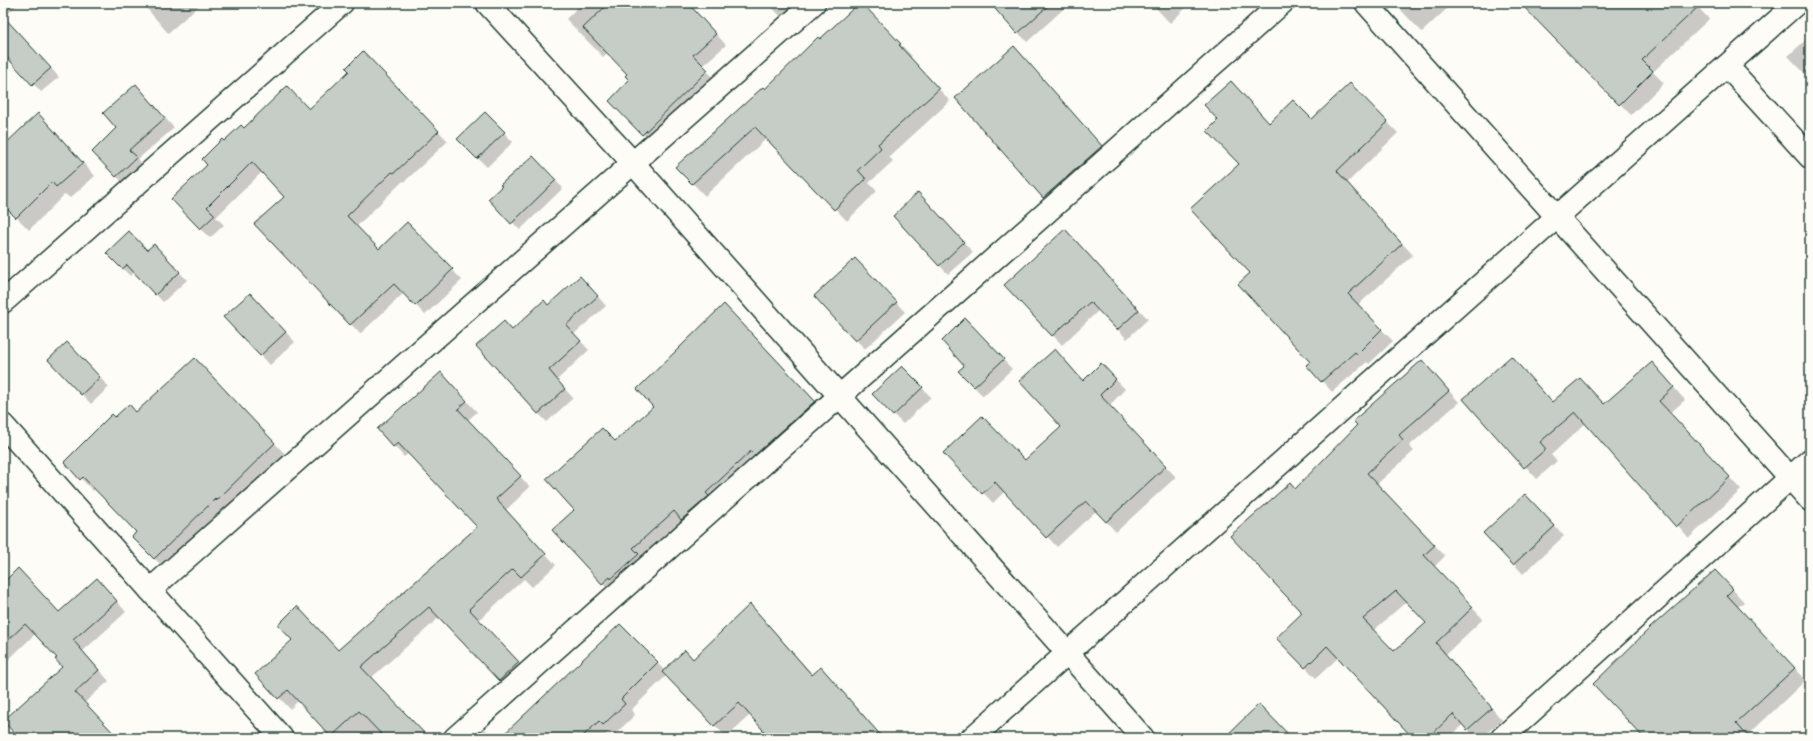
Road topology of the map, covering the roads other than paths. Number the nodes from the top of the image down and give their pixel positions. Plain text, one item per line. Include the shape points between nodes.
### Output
1 (342, 3) edge
2 (487, 3) edge
3 (814, 3) edge
4 (1282, 3) edge
5 (1366, 3) edge
6 (1798, 3) edge
7 (1727, 66) junction
8 (1810, 157) edge
9 (633, 163) junction
10 (1557, 217) junction
11 (3, 302) edge
12 (840, 396) junction
13 (3, 425) edge
14 (1810, 460) edge
15 (1790, 478) junction
16 (1810, 500) edge
17 (150, 590) junction
18 (1068, 653) junction
19 (282, 738) edge
20 (455, 738) edge
21 (972, 738) edge
22 (1143, 738) edge
23 (1502, 738) edge

1 - 11 street
2 - 9 street
3 - 9 street
4 - 12 street
5 - 10 street
6 - 7 street
7 - 8 street
7 - 10 street
9 - 12 street
9 - 17 street
10 - 15 street
10 - 18 street
12 - 18 street
12 - 20 street
13 - 17 street
14 - 15 street
15 - 16 street
15 - 23 street
17 - 19 street
18 - 21 street
18 - 22 street

